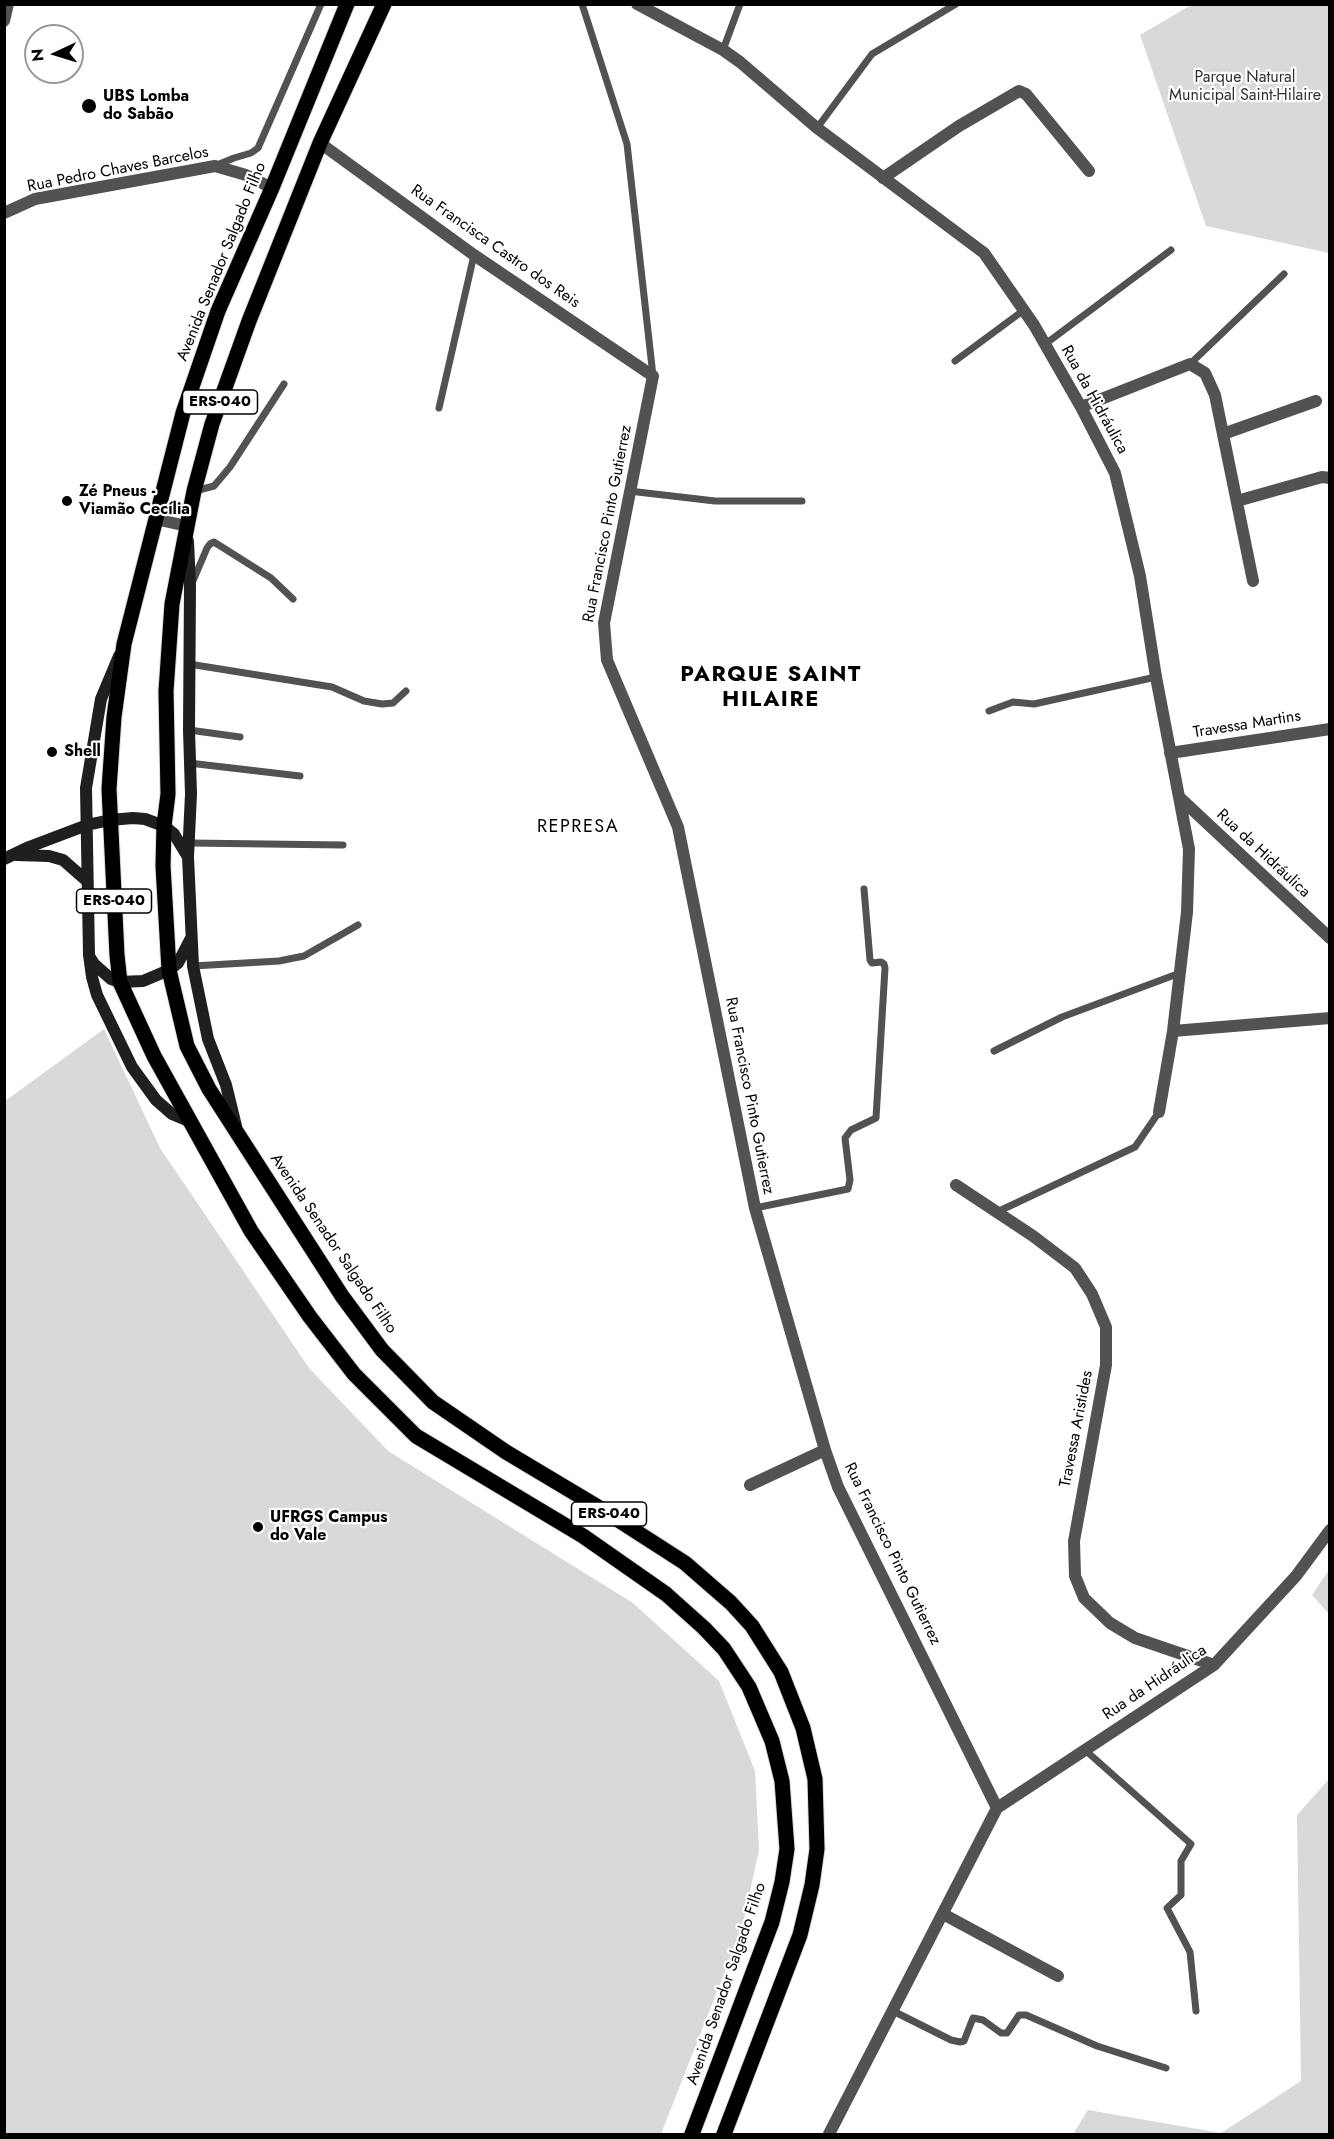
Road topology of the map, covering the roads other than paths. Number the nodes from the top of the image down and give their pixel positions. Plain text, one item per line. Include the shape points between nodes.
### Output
1 (8, 4) edge
2 (321, 4) edge
3 (347, 4) edge
4 (384, 4) edge
5 (582, 4) edge
6 (637, 4) edge
7 (740, 4) edge
8 (956, 4) edge
9 (4, 21) edge
10 (723, 50) junction
11 (817, 128) junction
12 (320, 143) junction
13 (215, 166) junction
14 (1089, 171) dead end
15 (883, 178) junction
16 (272, 188) junction
17 (4, 213) edge
18 (1171, 250) dead end
19 (474, 255) junction
20 (1284, 274) dead end
21 (1024, 310) junction
22 (1044, 345) junction
23 (955, 361) dead end
24 (1190, 364) junction
25 (653, 376) junction
26 (284, 384) dead end
27 (1316, 401) dead end
28 (1081, 407) junction
29 (439, 408) dead end
30 (1223, 434) junction
31 (1329, 478) edge
32 (194, 491) junction
33 (629, 491) junction
34 (802, 501) dead end
35 (1237, 501) junction
36 (155, 519) junction
37 (187, 526) junction
38 (1253, 581) dead end
39 (190, 586) junction
40 (293, 599) dead end
41 (124, 644) junction
42 (189, 664) junction
43 (1156, 677) junction
44 (406, 691) dead end
45 (989, 711) dead end
46 (1329, 729) edge
47 (189, 730) junction
48 (240, 737) dead end
49 (1170, 753) junction
50 (189, 763) junction
51 (300, 776) dead end
52 (1179, 797) junction
53 (110, 820) junction
54 (87, 825) junction
55 (164, 826) junction
56 (190, 843) junction
57 (343, 845) dead end
58 (8, 856) edge
59 (188, 857) junction
60 (87, 880) junction
61 (864, 889) dead end
62 (358, 925) dead end
63 (190, 939) junction
64 (1329, 939) edge
65 (89, 955) junction
66 (193, 966) junction
67 (169, 970) junction
68 (1180, 973) junction
69 (120, 982) junction
70 (1329, 1018) edge
71 (1173, 1031) junction
72 (994, 1051) dead end
73 (1159, 1112) joint
74 (191, 1122) junction
75 (238, 1133) junction
76 (956, 1185) dead end
77 (755, 1208) junction
78 (997, 1212) junction
79 (825, 1450) junction
80 (750, 1485) dead end
81 (1329, 1530) edge
82 (1214, 1665) junction
83 (1085, 1750) junction
84 (998, 1808) junction
85 (943, 1914) junction
86 (1058, 1976) dead end
87 (893, 2011) junction
88 (1196, 2011) dead end
89 (1166, 2068) dead end
90 (692, 2134) edge
91 (724, 2134) edge
92 (829, 2134) edge

1 - 9 street
2 - 13 lane via 258,148
3 - 16 main road, Avenida Senador Salgado Filho / ERS-040
4 - 12 main road, Avenida Senador Salgado Filho / ERS-040
5 - 25 lane, Rua Francisco Pinto Gutierrez via 627,144
6 - 10 street, Rua da Hidráulica
7 - 10 lane
8 - 11 lane via 872,54
10 - 11 street, Rua da Hidráulica
11 - 15 street, Rua da Hidráulica
12 - 19 street, Rua Francisca Castro dos Reis
12 - 32 main road, Avenida Senador Salgado Filho / ERS-040 via 249,321 212,424
13 - 16 street, Rua Pedro Chaves Barcelos
13 - 17 street, Rua Pedro Chaves Barcelos via 35,199
14 - 15 street via 1026,94 1019,91
15 - 21 street, Rua da Hidráulica via 984,254
16 - 36 main road, Avenida Senador Salgado Filho / ERS-040 via 215,321 183,413
18 - 22 lane
19 - 25 street, Rua Francisca Castro dos Reis
19 - 29 lane
20 - 24 lane
21 - 22 street, Rua da Hidráulica
21 - 23 lane
22 - 28 street, Rua da Hidráulica
24 - 28 street
24 - 30 street via 1205,373 1215,395
25 - 33 street, Rua Francisco Pinto Gutierrez
26 - 32 lane via 230,467 214,486
27 - 30 street
28 - 43 street, Rua da Hidráulica via 1115,473 1140,576
30 - 35 street
31 - 35 street
32 - 37 main road, Avenida Senador Salgado Filho / ERS-040
33 - 34 lane via 715,501
33 - 77 street, Rua Francisco Pinto Gutierrez via 604,623 607,660 678,827
35 - 38 street
36 - 37 street
36 - 41 main road, Avenida Senador Salgado Filho / ERS-040
37 - 39 main road, Avenida Senador Salgado Filho
37 - 55 main road, Avenida Senador Salgado Filho / ERS-040 via 172,604
39 - 40 lane via 207,548 214,542 271,578
39 - 42 main road, Avenida Senador Salgado Filho
41 - 53 main road, Avenida Senador Salgado Filho / ERS-040 via 114,717
41 - 54 main road, Avenida Senador Salgado Filho via 101,699 86,788
42 - 44 lane via 332,687 382,704 393,703
42 - 47 main road, Avenida Senador Salgado Filho
43 - 45 lane via 1034,704 1013,702
43 - 49 street, Rua da Hidráulica
46 - 49 street, Travessa Martins
47 - 48 lane
47 - 50 main road, Avenida Senador Salgado Filho
49 - 52 street, Rua da Hidráulica
50 - 51 lane
50 - 56 main road, Avenida Senador Salgado Filho
52 - 64 street, Rua da Hidráulica
52 - 68 street via 1189,849
53 - 54 main road
53 - 55 main road via 146,819
53 - 69 main road, Avenida Senador Salgado Filho / ERS-040
54 - 58 main road
54 - 60 main road, Avenida Senador Salgado Filho
55 - 59 main road via 174,834
55 - 67 main road, Avenida Senador Salgado Filho / ERS-040
56 - 57 lane
56 - 59 main road, Avenida Senador Salgado Filho
58 - 60 main road via 63,860
59 - 63 main road, Avenida Senador Salgado Filho
60 - 65 main road, Avenida Senador Salgado Filho
61 - 77 lane via 870,960 881,962 885,968 876,1119 851,1130 845,1138 848,1189
62 - 66 lane via 304,956
63 - 66 main road, Avenida Senador Salgado Filho
63 - 67 main road via 178,963
65 - 69 main road via 104,974
65 - 74 main road, Avenida Senador Salgado Filho via 97,995 132,1068 156,1100
66 - 75 main road, Avenida Senador Salgado Filho via 208,1039 226,1085
67 - 69 main road via 143,981
67 - 75 main road, Avenida Senador Salgado Filho / ERS-040 via 187,1046
68 - 71 street
68 - 72 lane via 1062,1017
69 - 74 main road, Avenida Senador Salgado Filho / ERS-040 via 150,1048
70 - 71 street
71 - 73 street
73 - 78 lane via 1135,1147
74 - 90 main road, Avenida Senador Salgado Filho / ERS-040 via 251,1231 354,1374 416,1436 583,1536 666,1594 724,1649 749,1687 772,1741 782,1781 787,1849 772,1922
75 - 91 main road, Avenida Senador Salgado Filho / ERS-040 via 342,1296 382,1350 433,1402 685,1563 752,1626 781,1672 803,1728 815,1779 817,1849 800,1935
76 - 78 street, Travessa Aristides
77 - 79 street, Rua Francisco Pinto Gutierrez
78 - 82 street, Travessa Aristides via 1075,1268 1106,1327 1106,1365 1074,1541 1075,1576 1084,1598 1110,1623 1135,1638
79 - 80 street
79 - 84 street, Rua Francisco Pinto Gutierrez via 838,1487
81 - 82 street, Rua da Hidráulica via 1296,1576
82 - 83 street, Rua da Hidráulica
83 - 84 street, Rua da Hidráulica
83 - 88 lane via 1191,1844 1181,1862 1181,1895 1167,1908 1191,1952
84 - 85 street
85 - 86 street
85 - 87 street
87 - 89 lane via 960,2042 964,2041 973,2018 1007,2033 1019,2015 1026,2015 1097,2046
87 - 92 street

